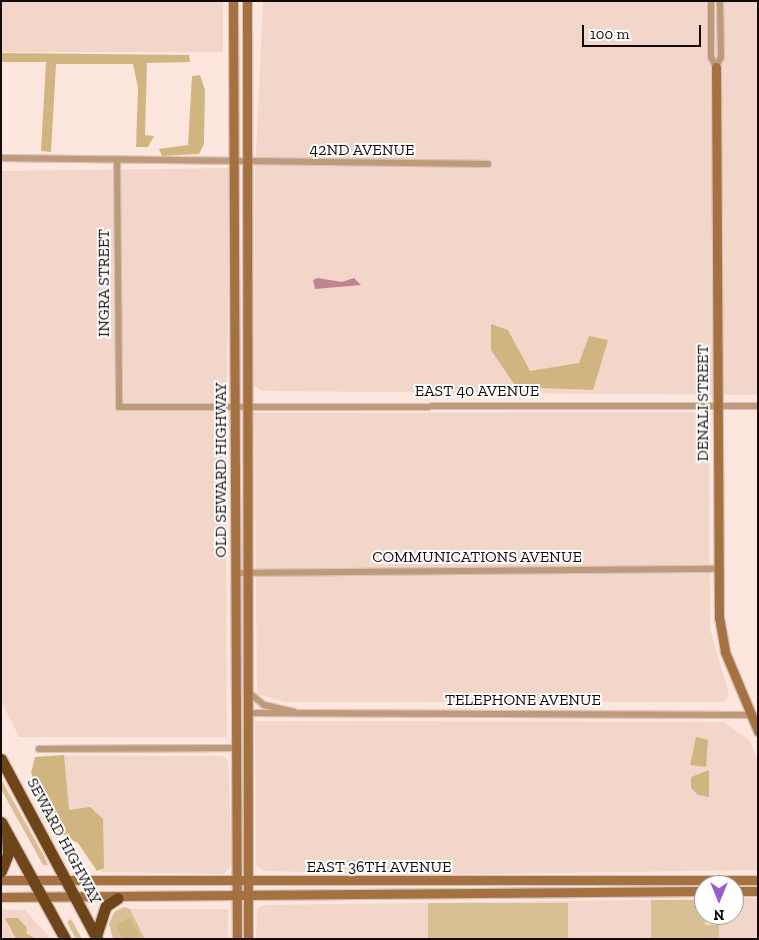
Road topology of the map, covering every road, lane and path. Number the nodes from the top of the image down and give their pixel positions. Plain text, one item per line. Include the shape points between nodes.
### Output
1 (233, 1) edge
2 (247, 1) edge
3 (711, 1) edge
4 (720, 1) edge
5 (716, 68) junction
6 (1, 158) edge
7 (117, 159) junction
8 (236, 162) junction
9 (247, 162) junction
10 (488, 164) dead end
11 (119, 406) joint
12 (718, 406) junction
13 (758, 406) edge
14 (235, 407) junction
15 (247, 407) junction
16 (718, 569) junction
17 (236, 573) junction
18 (247, 573) junction
19 (236, 660) junction
20 (247, 690) junction
21 (295, 713) junction
22 (248, 714) junction
23 (751, 715) junction
24 (758, 731) edge
25 (236, 748) junction
26 (39, 749) dead end
27 (1, 759) edge
28 (4, 827) edge
29 (1, 871) edge
30 (65, 879) junction
31 (1, 880) edge
32 (34, 880) junction
33 (758, 880) edge
34 (506, 881) junction
35 (236, 882) junction
36 (248, 882) junction
37 (744, 891) edge
38 (758, 891) edge
39 (694, 892) edge
40 (436, 893) junction
41 (248, 895) junction
42 (236, 896) junction
43 (1, 897) edge
44 (43, 897) junction
45 (75, 898) junction
46 (118, 898) junction
47 (97, 937) edge
48 (65, 939) edge
49 (237, 939) edge
50 (248, 939) edge

1 - 8 main road, OLD SEWARD HIGHWAY
2 - 9 main road, OLD SEWARD HIGHWAY
3 - 5 street, DENALI STREET via 711,57
4 - 5 street, DENALI STREET via 721,57
5 - 12 main road, DENALI STREET
6 - 7 street, 42ND AVENUE
7 - 8 street, 42ND AVENUE via 218,158
7 - 11 street, INGRA STREET
8 - 9 street, 42ND AVENUE
8 - 14 main road, OLD SEWARD HIGHWAY
9 - 10 street, 42ND AVENUE
9 - 15 main road, OLD SEWARD HIGHWAY
11 - 14 street, EAST 40 AVENUE
12 - 13 street, EAST 40 AVENUE
12 - 15 street, EAST 40 AVENUE
12 - 16 main road, DENALI STREET
14 - 15 street, EAST 40 AVENUE
14 - 17 main road, OLD SEWARD HIGHWAY
15 - 18 main road, OLD SEWARD HIGHWAY
16 - 18 street, COMMUNICATIONS AVENUE
16 - 23 main road, DENALI STREET via 725,652
17 - 18 street, COMMUNICATIONS AVENUE
17 - 19 main road, OLD SEWARD HIGHWAY
18 - 20 main road, OLD SEWARD HIGHWAY
19 - 22 main road via 241,703
19 - 25 main road, OLD SEWARD HIGHWAY
20 - 21 street, TELEPHONE AVENUE via 264,705
20 - 22 main road, OLD SEWARD HIGHWAY
21 - 22 street, TELEPHONE AVENUE
21 - 23 street, TELEPHONE AVENUE
22 - 36 main road, OLD SEWARD HIGHWAY
23 - 24 main road, DENALI STREET
25 - 26 street
25 - 35 main road, OLD SEWARD HIGHWAY
27 - 30 highway, SEWARD HIGHWAY
28 - 29 highway via 8,854
28 - 32 highway
30 - 32 main road, EAST 36TH AVENUE
30 - 35 main road, EAST 36TH AVENUE
30 - 45 highway, SEWARD HIGHWAY
31 - 32 main road, EAST 36TH AVENUE
32 - 44 highway
33 - 34 main road, EAST 36TH AVENUE
34 - 36 main road, EAST 36TH AVENUE
34 - 40 main road via 502,886 445,887
35 - 36 main road, EAST 36TH AVENUE
35 - 42 main road, OLD SEWARD HIGHWAY
36 - 41 main road, OLD SEWARD HIGHWAY
37 - 38 main road
39 - 40 main road, EAST 36TH AVENUE
40 - 41 main road, EAST 36TH AVENUE
41 - 42 main road, EAST 36TH AVENUE
41 - 50 main road, OLD SEWARD HIGHWAY
42 - 46 main road, EAST 36TH AVENUE
42 - 49 main road, OLD SEWARD HIGHWAY
43 - 44 main road, EAST 36TH AVENUE
44 - 45 main road, EAST 36TH AVENUE
44 - 48 highway
45 - 46 main road, EAST 36TH AVENUE
45 - 47 highway, SEWARD HIGHWAY
46 - 47 highway via 106,906

